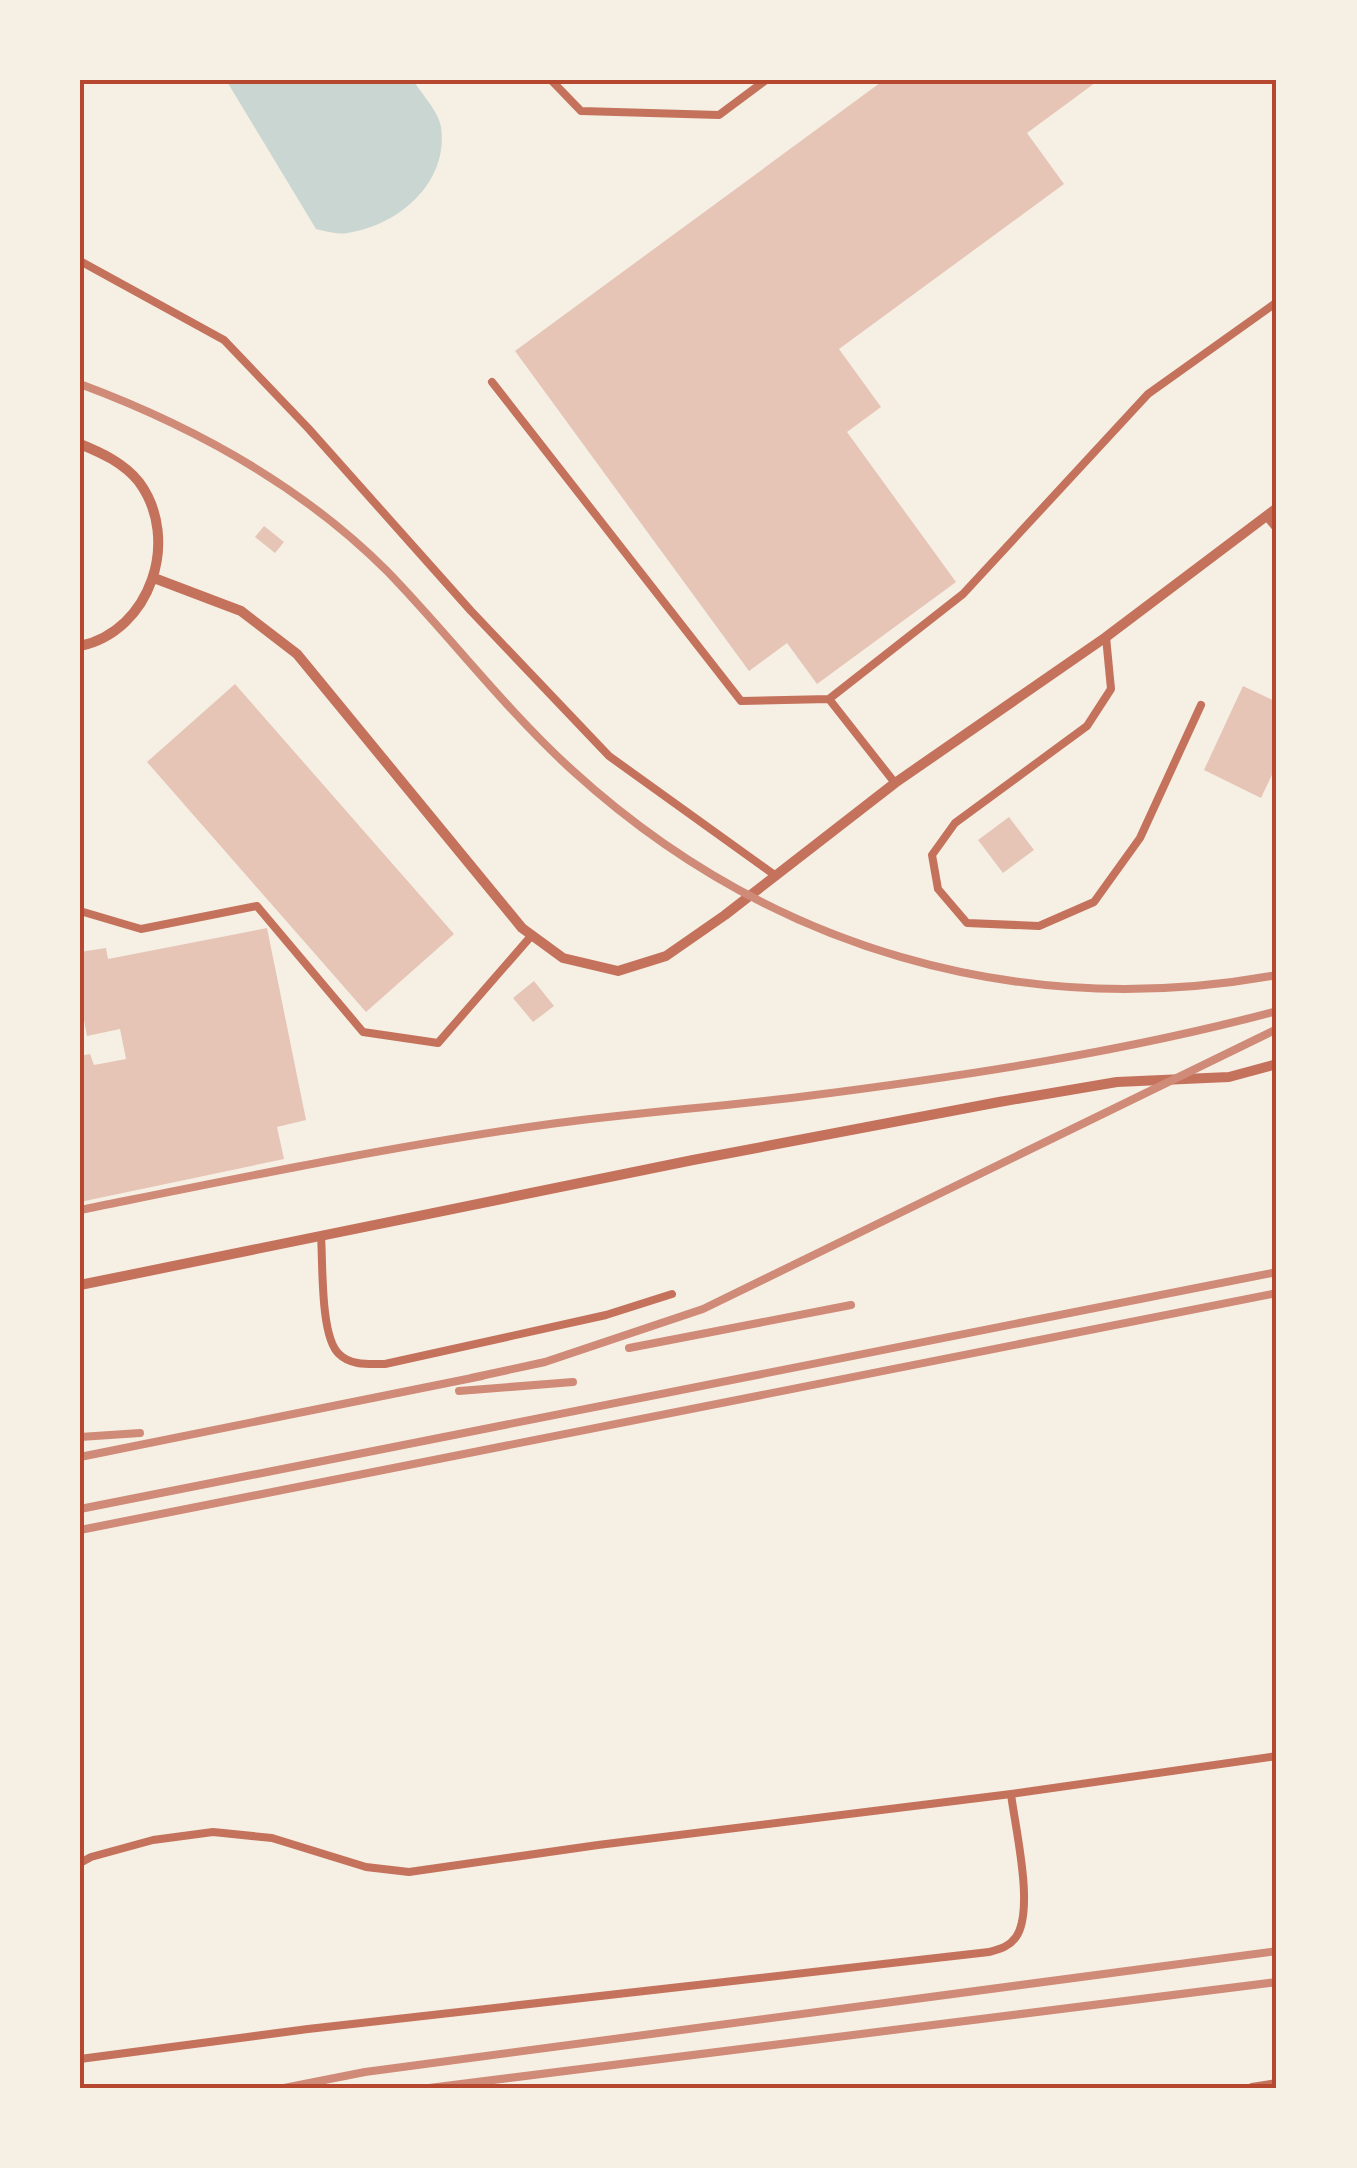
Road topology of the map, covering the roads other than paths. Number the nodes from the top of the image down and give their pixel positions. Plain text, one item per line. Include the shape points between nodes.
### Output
1 (550, 80) edge
2 (766, 80) edge
3 (80, 261) edge
4 (1277, 302) edge
5 (492, 382) dead end
6 (80, 444) edge
7 (1277, 508) edge
8 (1266, 516) junction
9 (1277, 529) edge
10 (154, 578) junction
11 (1106, 637) junction
12 (80, 646) edge
13 (829, 699) junction
14 (1201, 705) dead end
15 (894, 783) junction
16 (776, 876) junction
17 (80, 911) edge
18 (532, 935) junction
19 (1277, 1064) edge
20 (321, 1236) junction
21 (80, 1286) edge
22 (672, 1294) dead end
23 (1277, 1756) edge
24 (1011, 1794) junction
25 (80, 1863) edge
26 (80, 2059) edge
27 (1277, 2084) edge
28 (1252, 2088) edge

1 - 2 lane via 581,111 719,115
3 - 16 lane via 224,340 609,756
4 - 13 lane via 1148,394 963,594
5 - 13 lane via 740,701
6 - 10 street via 112,458 138,482 154,512
7 - 8 street
8 - 9 lane
8 - 11 street
10 - 12 street via 118,628
10 - 18 street via 241,611 296,654
11 - 14 lane via 1112,689 1087,726 955,824 932,855 938,889 967,923 1039,926 1094,902 1140,838
11 - 15 street
13 - 15 lane
15 - 16 street
16 - 18 street via 666,956 642,966 618,971 564,958
17 - 18 lane via 141,929 257,906 362,1032 438,1043
19 - 20 street via 1229,1077 1116,1082 1000,1102
20 - 21 street
20 - 22 lane via 328,1333 338,1354 360,1365 606,1315
23 - 24 lane
24 - 25 lane via 409,1872 366,1867 272,1838 213,1832 152,1840
24 - 26 lane via 1023,1914 1016,1938 989,1952
27 - 28 street

